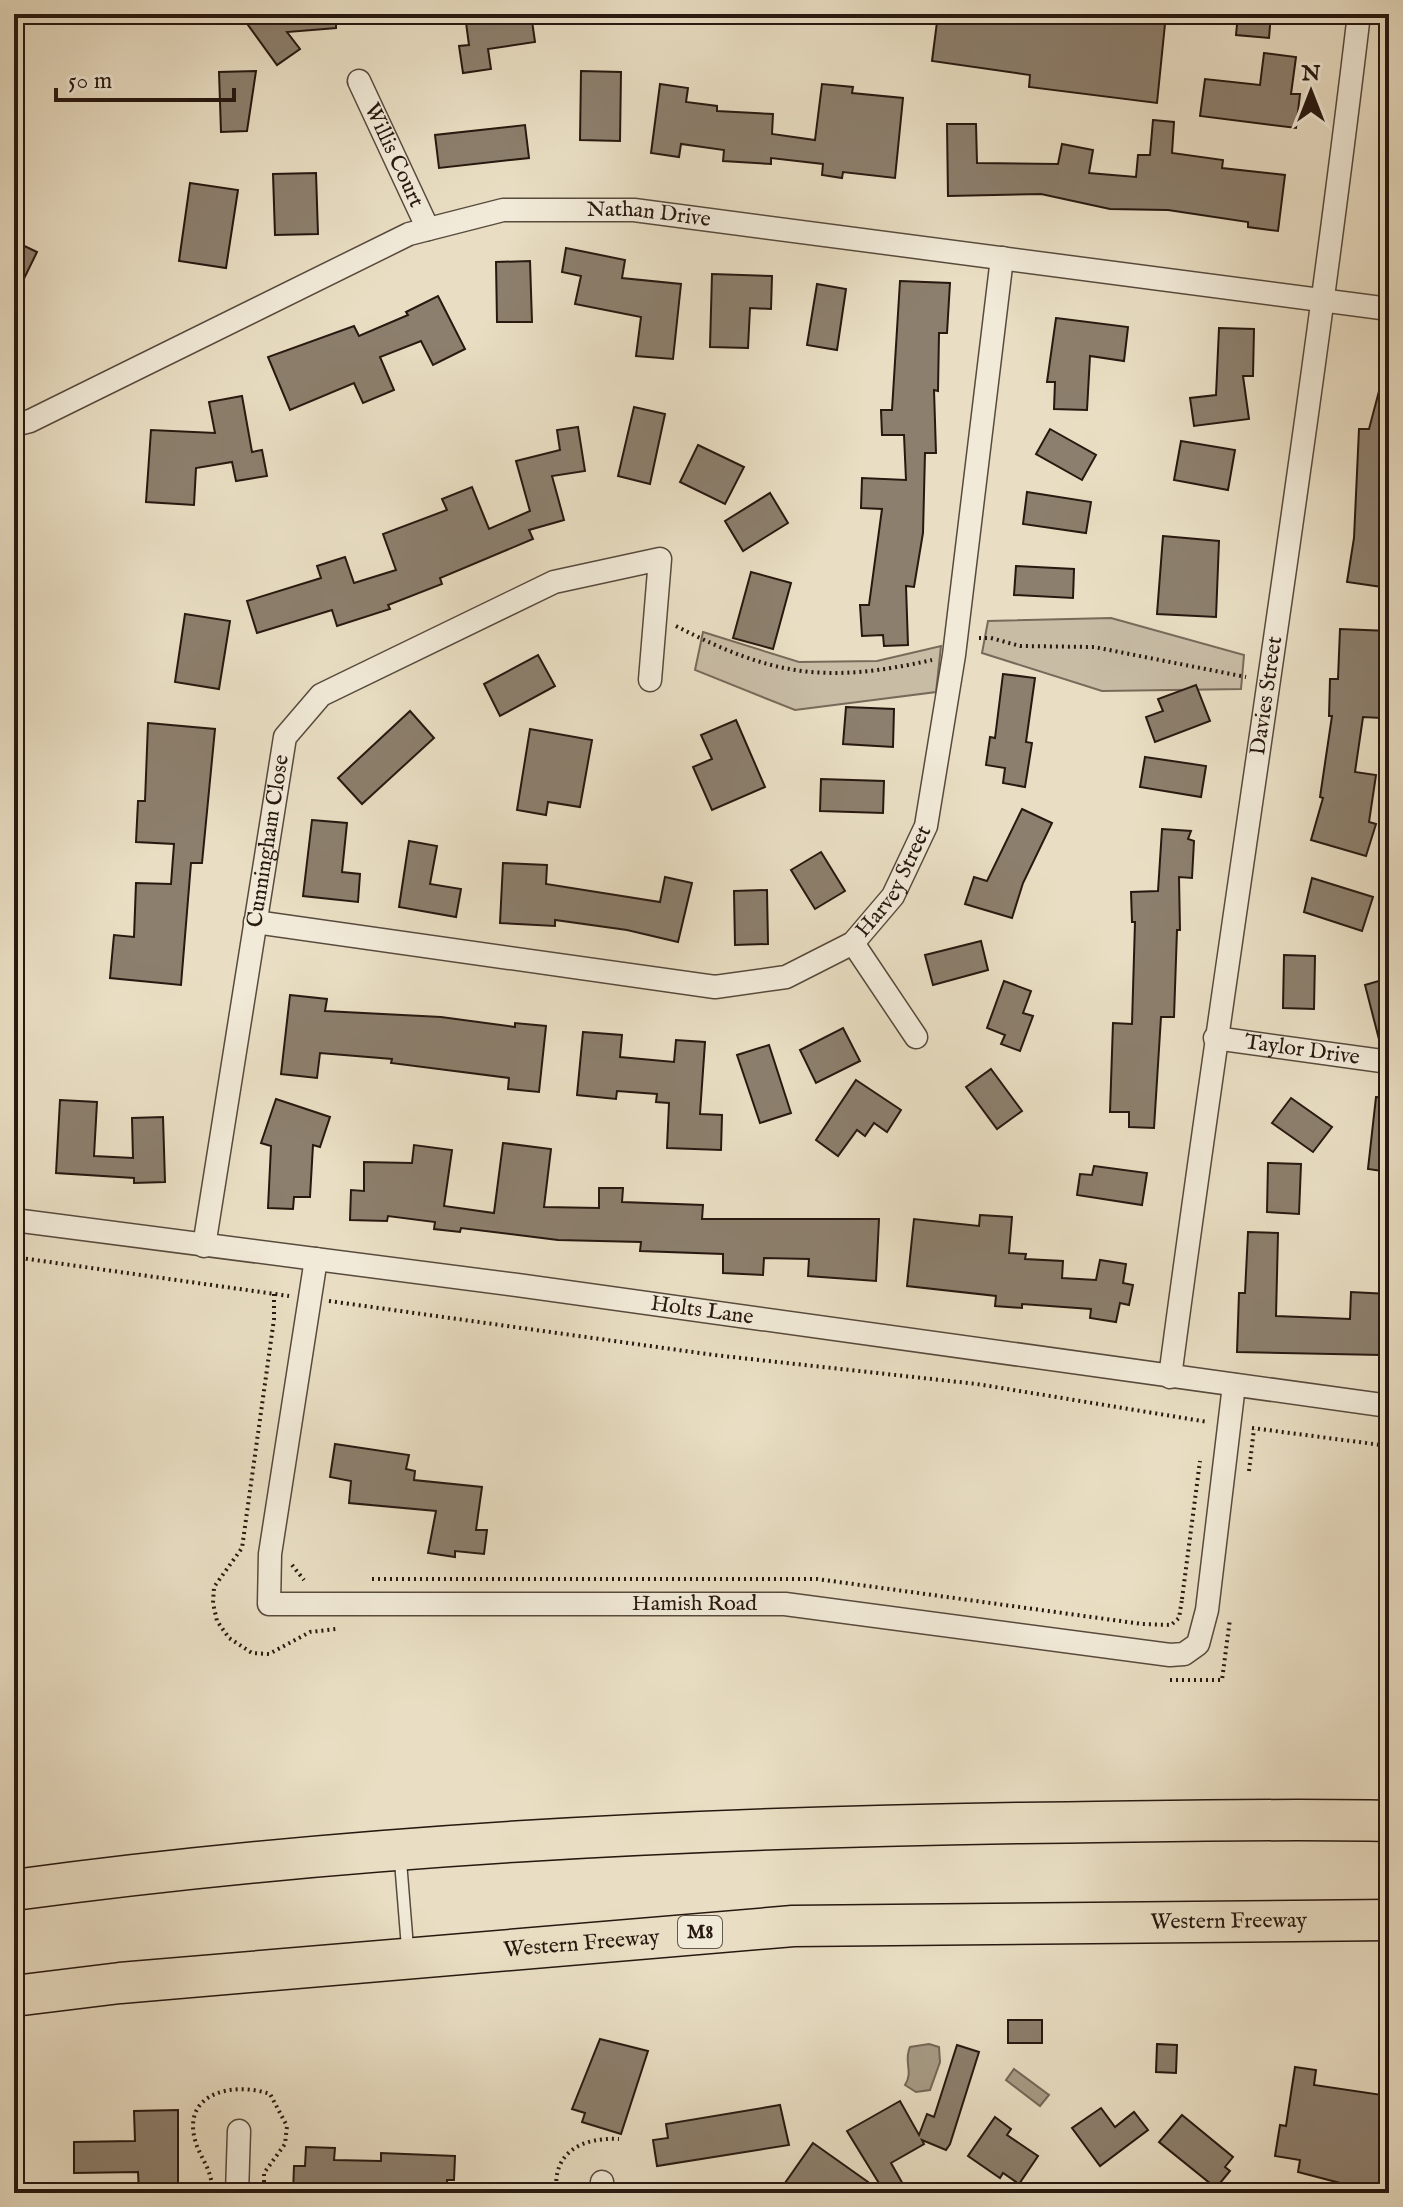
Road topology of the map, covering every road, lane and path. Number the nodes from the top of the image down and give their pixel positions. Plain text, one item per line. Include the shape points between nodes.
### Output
1 (1359, 14) edge
2 (359, 81) dead end
3 (428, 229) junction
4 (1002, 258) junction
5 (1325, 300) junction
6 (1389, 309) edge
7 (14, 425) edge
8 (655, 616) junction
9 (955, 648) junction
10 (650, 680) dead end
11 (1268, 681) junction
12 (255, 922) junction
13 (853, 943) junction
14 (916, 1037) dead end
15 (1215, 1038) junction
16 (1389, 1062) edge
17 (14, 1220) edge
18 (204, 1246) junction
19 (14, 1257) edge
20 (316, 1259) junction
21 (274, 1294) junction
22 (311, 1299) junction
23 (1170, 1377) junction
24 (1234, 1385) junction
25 (1389, 1406) edge
26 (1229, 1425) junction
27 (1389, 1446) edge
28 (295, 1550) dead end
29 (317, 1579) dead end
30 (363, 1579) dead end
31 (1182, 1599) dead end
32 (350, 1629) dead end
33 (1389, 1821) edge
34 (399, 1851) junction
35 (107, 1877) junction
36 (14, 1878) edge
37 (14, 1890) edge
38 (1389, 1920) edge
39 (409, 1959) junction
40 (120, 1983) junction
41 (14, 1996) edge
42 (14, 2003) edge
43 (239, 2131) dead end
44 (619, 2139) dead end
45 (237, 2193) edge
46 (557, 2193) edge

1 - 5 street, Davies Street
2 - 3 street, Willis Court
3 - 4 street, Nathan Drive via 503,210 634,210
3 - 7 street, Nathan Drive
4 - 5 street, Nathan Drive
4 - 9 street, Harvey Street
5 - 6 street, Nathan Drive
5 - 11 street, Davies Street
8 - 9 path via 730,654 801,673 873,673
8 - 10 street, Cunningham Close
8 - 12 street, Cunningham Close via 660,559 554,582 321,695 285,737
9 - 11 path via 991,638 1020,646 1094,647
9 - 13 street, Harvey Street via 926,826 893,896
11 - 15 street, Davies Street
12 - 13 street, Harvey Street via 715,987 786,977
12 - 18 street, Cunningham Close
13 - 14 street
15 - 16 street, Taylor Drive
15 - 23 street, Davies Street
17 - 18 street, Holts Lane
18 - 20 street, Holts Lane
19 - 21 path
20 - 22 street, Hamish Road
20 - 23 street, Holts Lane
21 - 22 path
21 - 32 path via 242,1548 214,1587 217,1621 229,1638 252,1653 269,1654 310,1632
22 - 26 path via 714,1355 977,1384
22 - 26 street, Hamish Road via 270,1554 269,1604 785,1604 1132,1652 1184,1654 1193,1651 1203,1633
23 - 24 street, Holts Lane
24 - 25 street, Holts Lane
24 - 26 street, Hamish Road
26 - 27 path
28 - 29 path via 292,1565 302,1580
30 - 31 path via 776,1576 1171,1625 1179,1618
33 - 34 highway via 935,1825
34 - 35 highway
34 - 39 lane
35 - 36 highway
35 - 37 highway
38 - 39 highway, Western Freeway / M8 via 793,1926
39 - 40 highway, Western Freeway / M8
40 - 41 highway, Western Freeway / M8
40 - 42 highway
43 - 45 street
44 - 46 path via 598,2137 570,2149 556,2172

